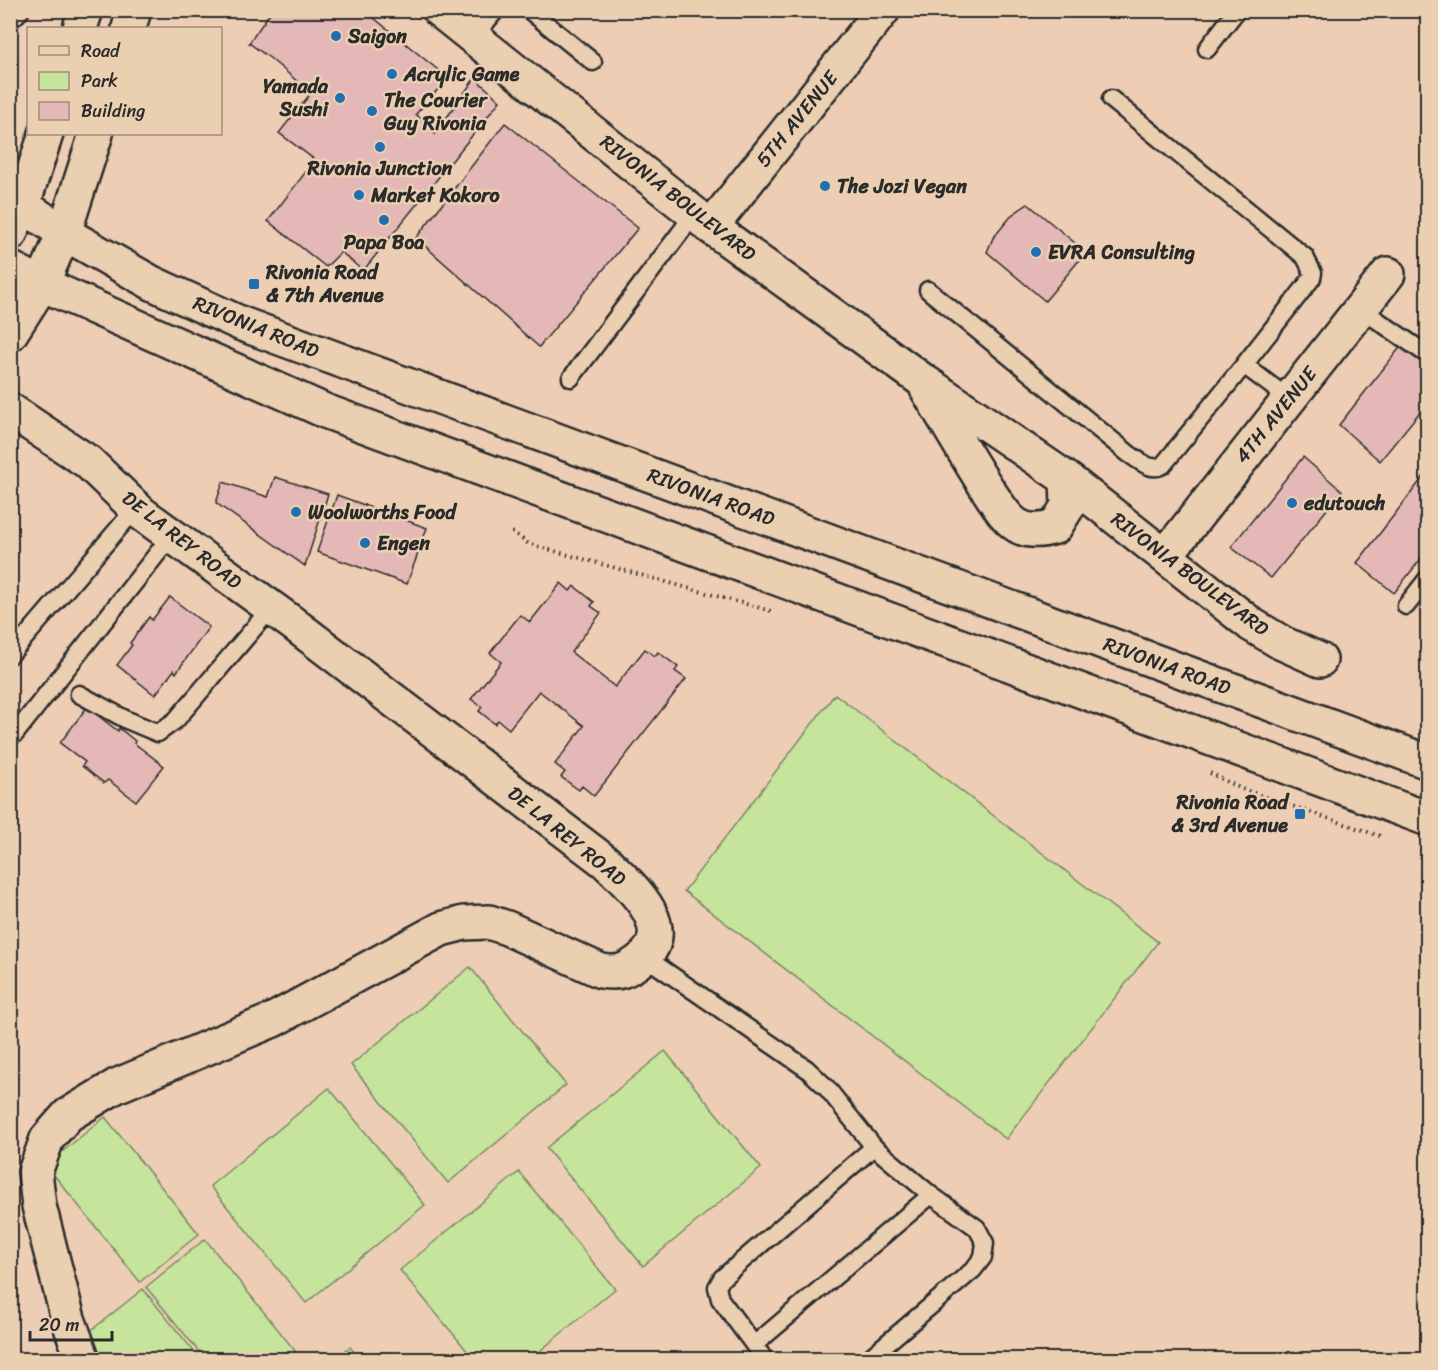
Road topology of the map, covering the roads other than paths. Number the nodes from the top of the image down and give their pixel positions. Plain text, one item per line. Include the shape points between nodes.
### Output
1 (86, 10) edge
2 (134, 10) edge
3 (439, 10) edge
4 (496, 10) edge
5 (529, 10) edge
6 (883, 10) edge
7 (1237, 10) edge
8 (80, 27) edge
9 (129, 27) edge
10 (473, 38) junction
11 (1207, 49) dead end
12 (593, 62) dead end
13 (1111, 99) dead end
14 (46, 135) edge
15 (96, 135) edge
16 (14, 213) edge
17 (703, 220) junction
18 (64, 232) junction
19 (10, 268) edge
20 (1388, 274) dead end
21 (42, 284) junction
22 (928, 290) dead end
23 (1361, 309) junction
24 (10, 334) edge
25 (1428, 355) edge
26 (1244, 365) junction
27 (571, 378) dead end
28 (922, 380) junction
29 (1289, 399) junction
30 (10, 410) edge
31 (1067, 479) junction
32 (136, 508) junction
33 (172, 536) junction
34 (1165, 556) junction
35 (1428, 578) edge
36 (1406, 606) dead end
37 (271, 608) junction
38 (10, 655) edge
39 (1320, 660) dead end
40 (79, 694) dead end
41 (15, 734) dead end
42 (1428, 762) edge
43 (1428, 819) edge
44 (645, 957) junction
45 (874, 1147) junction
46 (931, 1195) junction
47 (754, 1345) junction
48 (83, 1359) edge
49 (765, 1359) edge
50 (867, 1359) edge

1 - 8 street
2 - 9 street
3 - 10 street, RIVONIA BOULEVARD
4 - 10 lane
5 - 12 lane
6 - 17 street, 5TH AVENUE
7 - 11 lane
10 - 17 street, RIVONIA BOULEVARD
13 - 26 lane via 1269,226 1312,268 1312,278
14 - 16 street
15 - 18 street
16 - 18 street, RIVONIA ROAD
17 - 27 lane
17 - 28 street, RIVONIA BOULEVARD
18 - 21 street
18 - 42 street, RIVONIA ROAD via 152,283 242,324
19 - 21 street
20 - 23 street, 4TH AVENUE
21 - 24 street
21 - 43 street via 325,411
22 - 26 lane via 1149,467 1163,465
23 - 25 lane
23 - 29 street, 4TH AVENUE
26 - 29 lane
28 - 31 street, RIVONIA BOULEVARD
28 - 31 street, RIVONIA BOULEVARD via 983,482 1016,526 1028,530 1055,527 1068,506
29 - 34 street, 4TH AVENUE
30 - 32 street, DE LA REY ROAD via 88,462
31 - 34 street, RIVONIA BOULEVARD
32 - 33 street, DE LA REY ROAD
32 - 38 lane
33 - 37 street, DE LA REY ROAD
33 - 41 lane
34 - 39 street, RIVONIA BOULEVARD via 1252,625
35 - 36 lane
37 - 40 lane via 176,720 158,733
37 - 44 street, DE LA REY ROAD via 607,863 652,915 656,932
44 - 45 lane via 807,1069
44 - 48 street via 627,970 601,971 489,922 453,925 273,1020 116,1086 68,1115 47,1139 35,1172 39,1206 62,1296
45 - 46 lane
45 - 47 lane via 722,1278 717,1287 720,1299
46 - 47 lane
46 - 50 lane via 977,1228 985,1243 983,1257 973,1270
47 - 49 lane

